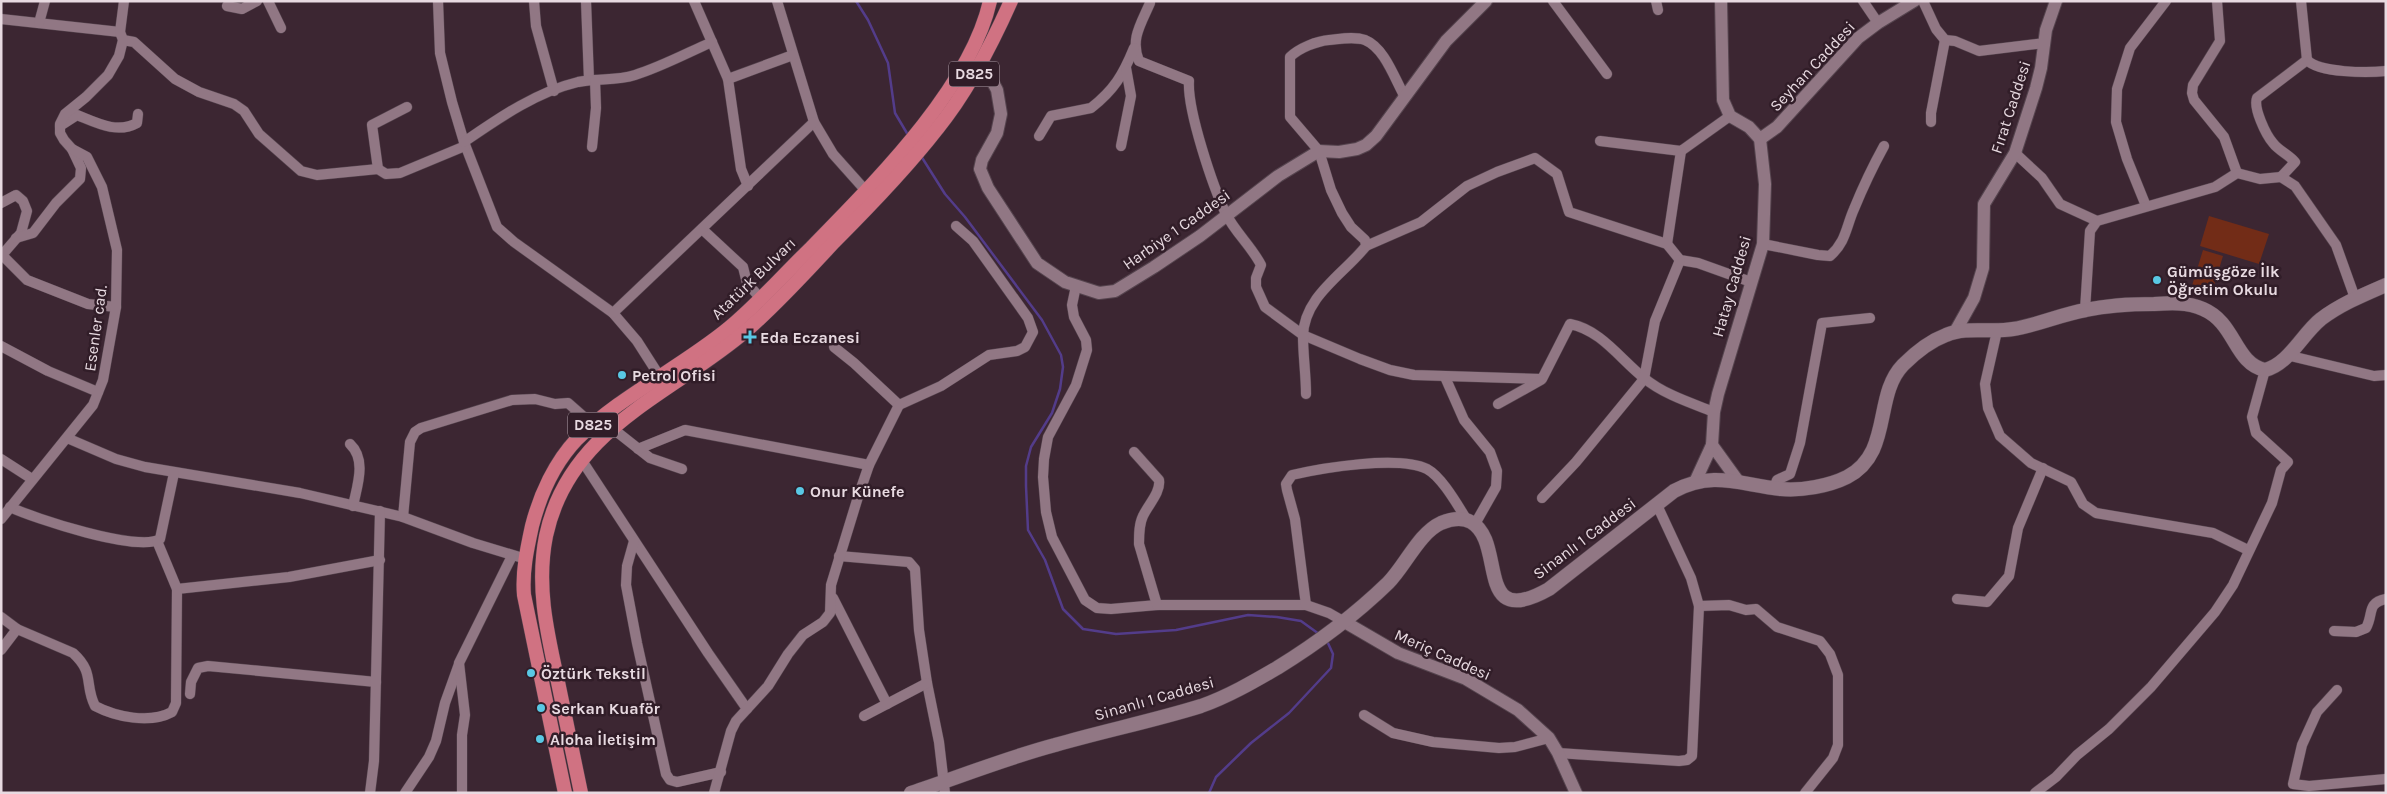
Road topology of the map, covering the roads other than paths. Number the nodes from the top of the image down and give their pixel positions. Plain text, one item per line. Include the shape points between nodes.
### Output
1 (45, 1) edge
2 (124, 1) edge
3 (257, 1) edge
4 (268, 1) edge
5 (438, 1) edge
6 (534, 1) edge
7 (586, 1) edge
8 (694, 1) edge
9 (777, 1) edge
10 (990, 1) edge
11 (1011, 1) edge
12 (1486, 1) edge
13 (1553, 1) edge
14 (1721, 1) edge
15 (1862, 1) edge
16 (1914, 1) edge
17 (1923, 1) edge
18 (2056, 1) edge
19 (2166, 1) edge
20 (2217, 1) edge
21 (2302, 1) edge
22 (1150, 4) dead end
23 (228, 6) dead end
24 (1, 19) edge
25 (39, 23) junction
26 (1878, 23) junction
27 (280, 28) dead end
28 (121, 36) junction
29 (1945, 40) junction
30 (712, 42) junction
31 (2045, 43) junction
32 (1134, 48) junction
33 (793, 55) junction
34 (2307, 60) junction
35 (982, 62) junction
36 (1126, 68) junction
37 (2386, 71) edge
38 (1606, 74) dead end
39 (728, 79) junction
40 (592, 80) junction
41 (554, 91) junction
42 (1404, 97) junction
43 (407, 107) dead end
44 (138, 114) dead end
45 (1730, 116) junction
46 (814, 122) junction
47 (1931, 122) dead end
48 (60, 126) junction
49 (1039, 136) dead end
50 (922, 137) junction
51 (1760, 139) junction
52 (1600, 141) dead end
53 (465, 144) junction
54 (1121, 146) dead end
55 (1884, 146) dead end
56 (592, 147) dead end
57 (72, 149) junction
58 (1681, 151) junction
59 (1319, 152) junction
60 (2015, 153) junction
61 (378, 170) junction
62 (893, 173) junction
63 (2238, 173) junction
64 (2281, 176) junction
65 (748, 186) junction
66 (866, 191) junction
67 (1, 203) edge
68 (2146, 206) junction
69 (1227, 215) junction
70 (2097, 221) junction
71 (956, 226) dead end
72 (702, 229) junction
73 (16, 238) junction
74 (1667, 244) junction
75 (1762, 244) junction
76 (1366, 246) junction
77 (1680, 260) junction
78 (1751, 282) junction
79 (2386, 285) edge
80 (1076, 286) junction
81 (2356, 298) junction
82 (761, 299) junction
83 (116, 307) junction
84 (2085, 310) junction
85 (613, 313) junction
86 (1870, 318) dead end
87 (1997, 331) junction
88 (1955, 332) junction
89 (1303, 335) junction
90 (1, 346) edge
91 (834, 347) dead end
92 (2287, 355) junction
93 (2265, 370) junction
94 (2386, 375) edge
95 (1445, 377) junction
96 (1542, 379) junction
97 (1644, 379) junction
98 (657, 384) junction
99 (98, 392) junction
100 (1306, 394) dead end
101 (1498, 404) dead end
102 (899, 405) junction
103 (1714, 412) junction
104 (593, 425) junction
105 (612, 428) junction
106 (67, 438) junction
107 (350, 444) dead end
108 (1712, 445) junction
109 (638, 449) junction
110 (1134, 452) dead end
111 (1, 459) edge
112 (581, 459) junction
113 (869, 465) junction
114 (2043, 468) junction
115 (682, 469) dead end
116 (174, 473) junction
117 (32, 479) junction
118 (1738, 481) junction
119 (1695, 482) junction
120 (1774, 488) junction
121 (1542, 498) dead end
122 (1656, 505) junction
123 (10, 506) junction
124 (352, 506) junction
125 (380, 512) junction
126 (403, 517) junction
127 (1, 519) edge
128 (1471, 522) junction
129 (157, 540) junction
130 (634, 541) junction
131 (2248, 550) junction
132 (839, 556) junction
133 (519, 557) junction
134 (380, 560) junction
135 (177, 589) junction
136 (831, 596) junction
137 (1957, 599) dead end
138 (2386, 599) edge
139 (1157, 605) junction
140 (1306, 605) junction
141 (1699, 606) junction
142 (1, 617) edge
143 (1339, 625) junction
144 (18, 628) junction
145 (2334, 631) dead end
146 (1, 650) edge
147 (459, 663) junction
148 (376, 682) junction
149 (927, 683) junction
150 (2337, 690) dead end
151 (190, 694) dead end
152 (887, 704) junction
153 (747, 709) junction
154 (1364, 715) dead end
155 (864, 716) dead end
156 (1549, 738) junction
157 (1558, 753) junction
158 (721, 772) junction
159 (2386, 778) edge
160 (945, 787) edge
161 (370, 793) edge
162 (405, 793) edge
163 (462, 793) edge
164 (565, 793) edge
165 (581, 793) edge
166 (714, 793) edge
167 (911, 793) edge
168 (1576, 793) edge
169 (1805, 793) edge
170 (2035, 793) edge

1 - 25 street
2 - 28 street
3 - 23 street via 242,9
4 - 27 street
5 - 53 street via 440,53
6 - 41 street via 536,26
7 - 40 street
8 - 30 street
9 - 33 street
10 - 50 highway, Atatürk Bulvarı via 983,25
11 - 35 highway, Atatürk Bulvarı / D825
12 - 42 street, Harbiye 1 Caddesi via 1446,40
13 - 38 street
14 - 45 street via 1723,100
15 - 26 street
16 - 26 street, Seyhan Caddesi
17 - 29 street
18 - 31 street, Fırat Caddesi
19 - 68 street via 2130,48 2118,89 2116,122
20 - 63 street via 2220,41 2193,85 2192,93 2224,137
21 - 34 street
22 - 32 street
24 - 25 street
25 - 28 street
26 - 51 street, Seyhan Caddesi via 1858,38 1776,127
28 - 48 street via 119,56 108,75 65,114
28 - 61 street via 134,42 176,79 199,92 234,104 260,134 301,171 317,175
29 - 31 street via 1979,51
29 - 47 street
30 - 39 street
30 - 40 street via 636,75 615,80
31 - 60 street, Fırat Caddesi via 2036,88
32 - 36 street
32 - 69 street via 1139,61 1188,81 1194,121
33 - 39 street
33 - 46 street
34 - 37 street via 2316,67
34 - 64 street via 2257,98 2255,103 2274,145 2295,162
35 - 50 highway, Atatürk Bulvarı / D825 via 958,101
35 - 80 street, Harbiye 1 Caddesi via 997,90 1001,114 997,133 982,160 982,176 1037,263 1054,276
36 - 49 street via 1120,80 1091,108 1051,116
36 - 54 street via 1131,96
39 - 65 street via 741,169
40 - 41 street
40 - 56 street via 596,108
41 - 53 street via 505,114
42 - 59 street, Harbiye 1 Caddesi via 1366,145 1348,151
42 - 59 street via 1380,52 1365,40 1324,40 1296,51 1289,63 1290,117
43 - 61 street via 372,126
44 - 48 street via 138,122 130,127 109,128 77,115
45 - 51 street via 1749,127
45 - 58 street
46 - 65 street
46 - 66 street via 833,154
48 - 57 street, Esenler cad. via 64,140
50 - 62 highway, Atatürk Bulvarı / D825
51 - 75 street, Hatay Caddesi via 1765,184
52 - 58 street
53 - 61 street via 400,173 386,174
53 - 85 street via 497,227
55 - 75 street via 1853,211 1847,235 1830,256
57 - 73 street via 81,168 80,179 33,233
57 - 83 street, Esenler cad. via 87,157 102,187 117,250
58 - 74 street
59 - 69 street, Harbiye 1 Caddesi via 1278,176
59 - 76 street via 1342,213 1365,240
60 - 70 street via 2042,178 2060,204
60 - 88 street, Fırat Caddesi via 1984,204 1983,268 1974,298
62 - 66 highway, Atatürk Bulvarı / D825
62 - 98 highway, Atatürk Bulvarı / D825 via 748,329
63 - 64 street via 2260,179
63 - 68 street via 2215,187
64 - 81 street via 2300,191 2332,239
65 - 72 street
66 - 82 highway, Atatürk Bulvarı / D825
67 - 73 street via 16,195 28,211 21,233
68 - 70 street
69 - 80 street, Harbiye 1 Caddesi via 1115,291 1099,293
69 - 89 street via 1261,265 1256,287 1265,307
70 - 84 street via 2090,230
71 - 102 street via 973,241 1028,318 1033,332 1025,347 989,355 940,386
72 - 82 street via 742,268 747,282
72 - 85 street
73 - 83 street via 2,255 27,280 88,304
74 - 76 street via 1569,212 1556,174 1535,158 1468,186 1421,222
74 - 77 street
75 - 78 street, Hatay Caddesi
76 - 89 street via 1319,295 1305,323
77 - 78 street via 1705,265
77 - 97 street via 1655,321
78 - 103 street, Hatay Caddesi
79 - 81 main road
80 - 139 street via 1072,305 1074,317 1086,340 1087,350 1076,385 1048,437 1044,459 1046,512 1052,537 1089,604 1112,609
81 - 92 main road via 2311,328
82 - 98 highway, Atatürk Bulvarı / D825
83 - 99 street, Esenler cad.
84 - 87 main road via 2033,325
84 - 93 main road via 2138,304 2193,305 2221,321 2248,362
85 - 98 street via 637,341
86 - 120 street via 1822,323 1800,443 1790,474 1777,480
87 - 88 main road
87 - 114 street via 1985,384 1988,408 2000,436 2031,463
88 - 120 main road, Sinanlı 1 Caddesi via 1926,346 1901,366 1888,395 1877,441 1859,469 1845,478 1822,485 1795,490
89 - 95 street via 1390,370
89 - 100 street
90 - 99 street
91 - 102 street
92 - 93 main road
92 - 94 street via 2374,376
93 - 131 street via 2252,417 2256,433 2288,462 2281,470 2272,503
95 - 96 street
95 - 128 street via 1464,420 1490,452 1498,471 1496,488
96 - 97 street via 1570,324 1582,326 1615,350
96 - 101 street
97 - 103 street
97 - 121 street
98 - 104 highway, Atatürk Bulvarı / D825
98 - 105 highway, Atatürk Bulvarı / D825
99 - 106 street, Esenler cad. via 93,405
102 - 113 street
103 - 108 street, Hatay Caddesi
104 - 126 street via 568,403 512,400 421,428 410,442
104 - 133 highway, Atatürk Bulvarı / D825 via 570,448 546,485
105 - 109 street
105 - 112 highway, Atatürk Bulvarı / D825
106 - 116 street via 116,459
106 - 117 street, Esenler cad.
107 - 124 street via 358,456 360,468
108 - 118 street
108 - 119 street, Hatay Caddesi
109 - 113 street via 685,430
109 - 115 street via 660,463
110 - 139 street via 1159,480 1138,533
111 - 117 street
112 - 130 street
112 - 165 highway, Atatürk Bulvarı / D825 via 552,515 541,583 547,633
113 - 132 street
114 - 131 street via 2071,482 2082,504 2096,513 2213,533
114 - 137 street via 2018,528 2009,576 1986,602
116 - 124 street via 250,484
116 - 129 street
117 - 123 street, Esenler cad.
118 - 119 main road, Sinanlı 1 Caddesi
118 - 120 main road, Sinanlı 1 Caddesi
119 - 122 main road, Sinanlı 1 Caddesi via 1674,491
122 - 128 main road, Sinanlı 1 Caddesi via 1549,589 1520,600 1505,595 1495,584 1489,546 1485,536
122 - 141 street via 1691,578
123 - 127 street, Esenler cad.
123 - 129 street via 37,519 102,536 140,542
124 - 125 street
125 - 126 street
125 - 134 street
126 - 133 street
128 - 140 street via 1428,469 1410,464 1337,466 1292,475 1286,484 1295,519
128 - 143 main road, Sinanlı 1 Caddesi via 1450,520 1431,529 1396,574
129 - 135 street
130 - 153 street
130 - 158 street via 627,566 627,592 666,774 676,782
131 - 170 street via 2234,585 2215,612 2151,687 2109,729
132 - 136 street
132 - 149 street via 909,562 913,566
133 - 147 street
133 - 164 highway, Atatürk Bulvarı / D825 via 526,609
134 - 135 street via 289,577
134 - 148 street
135 - 144 street via 176,703 167,715 137,718 95,706 88,670 80,659
136 - 152 street
136 - 153 street via 830,613 823,622 803,635 768,686
138 - 145 street via 2376,601 2366,628 2356,632
139 - 140 street
140 - 143 street via 1328,613
141 - 157 street via 1692,756 1679,761
141 - 169 street via 1756,610 1777,627 1820,641 1830,654 1838,674 1838,745 1833,758
142 - 144 street
143 - 156 street, Meriç Caddesi via 1479,686 1518,710
143 - 160 main road, Sinanlı 1 Caddesi via 1253,682 1201,706 1053,745
144 - 146 street
147 - 162 street via 436,741
147 - 163 street via 465,714
148 - 151 street via 208,666 198,668 194,674
148 - 161 street
149 - 152 street
149 - 160 street via 940,742
150 - 159 street via 2317,712 2302,746 2293,784 2309,786
152 - 155 street
153 - 158 street via 731,731
154 - 156 street via 1393,733 1433,742 1499,748
156 - 157 street, Meriç Caddesi
157 - 168 street, Meriç Caddesi
158 - 166 street
160 - 167 main road, Sinanlı 1 Caddesi

